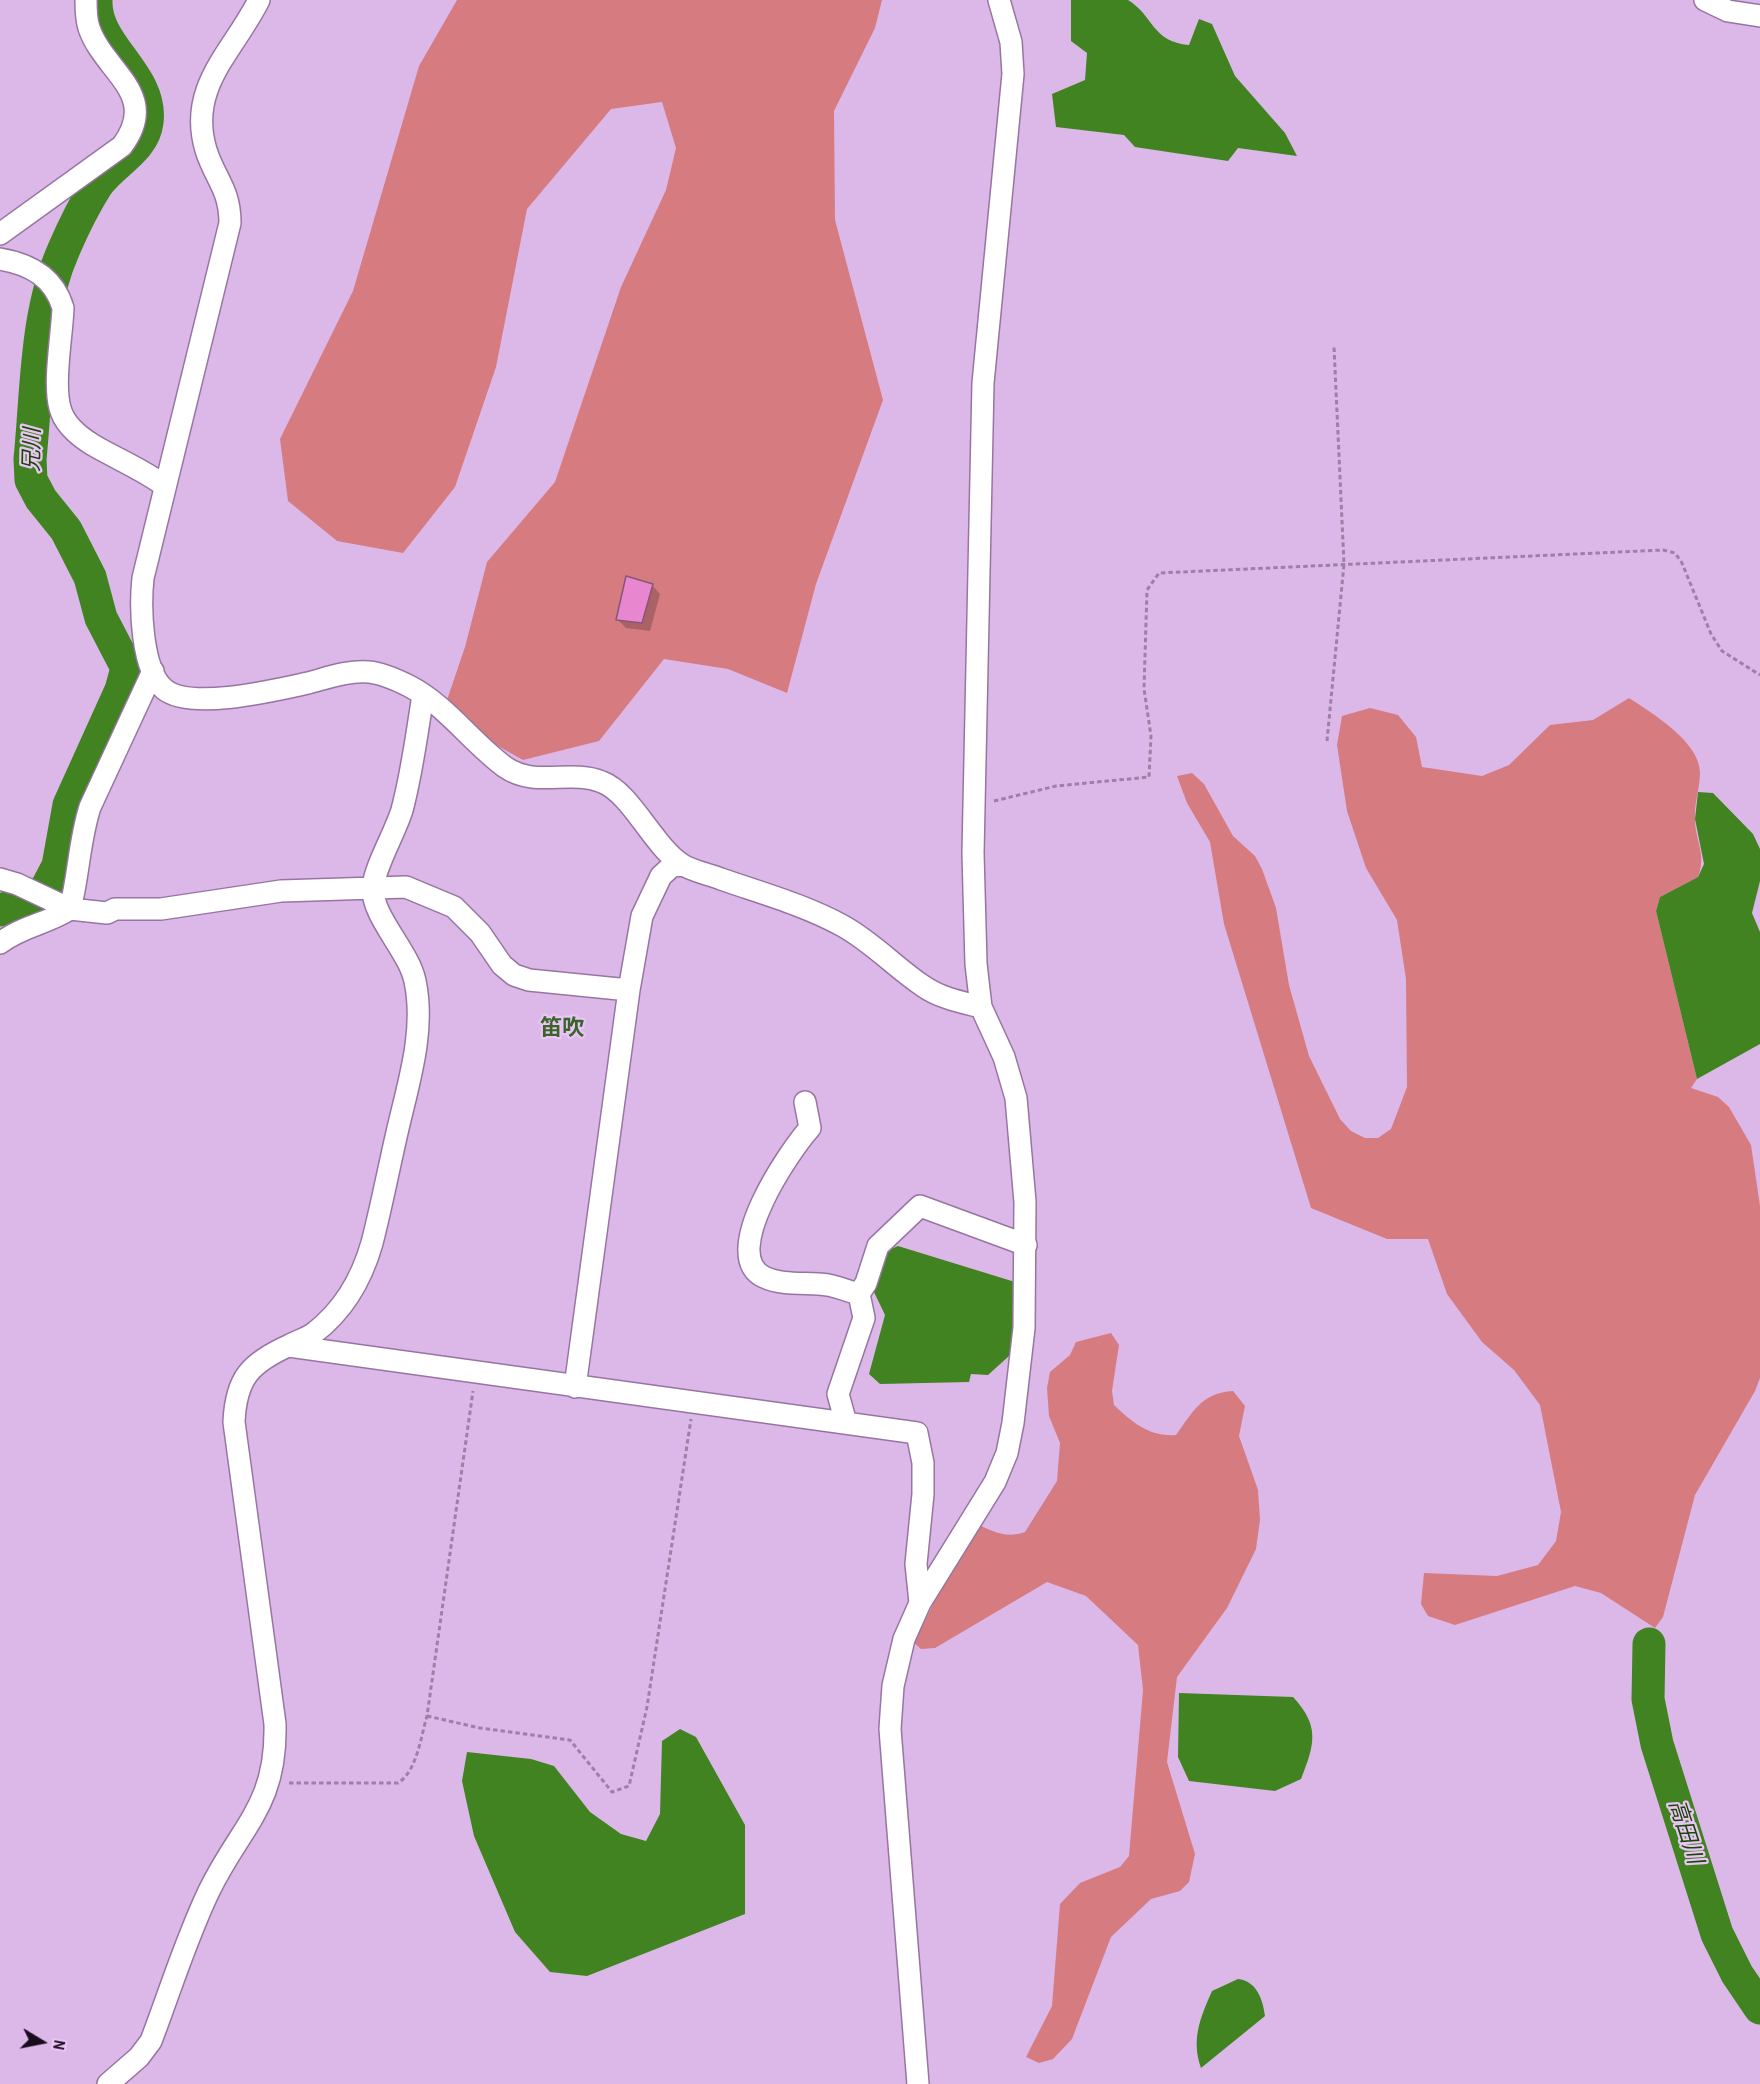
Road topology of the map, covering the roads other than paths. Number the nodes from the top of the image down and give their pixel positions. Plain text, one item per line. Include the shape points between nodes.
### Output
1 (86, 0) edge
2 (259, 0) edge
3 (999, 0) edge
4 (1705, 0) edge
5 (1760, 16) edge
6 (0, 234) edge
7 (0, 259) edge
8 (165, 486) junction
9 (153, 671) junction
10 (423, 695) junction
11 (682, 865) junction
12 (8, 882) edge
13 (373, 889) junction
14 (63, 906) junction
15 (0, 943) edge
16 (629, 990) junction
17 (981, 1007) junction
18 (805, 1102) dead end
19 (1026, 1245) junction
20 (859, 1294) junction
21 (288, 1346) junction
22 (574, 1387) junction
23 (846, 1424) junction
24 (920, 1603) junction
25 (108, 2084) edge
26 (918, 2084) edge

1 - 6 street via 92,35 132,93 136,120 132,133 122,146
2 - 8 street via 203,95 202,134 226,191 230,223
3 - 17 street via 1011,42 1013,74 982,383 975,806 976,952
4 - 5 street via 1728,11
7 - 8 street via 44,275 59,295 63,308 60,410 79,435
8 - 9 street via 140,604 141,625
9 - 10 street via 163,688 176,696 192,698 275,690 356,672 372,672
9 - 14 street via 90,807 83,828 77,881
10 - 11 street via 506,768 536,778 585,778 618,791 651,836
10 - 13 street via 402,810
11 - 16 street via 672,866 652,890 642,916
11 - 17 street via 843,926 924,987 945,998
12 - 14 street
13 - 14 street via 281,891 106,913
13 - 16 street via 406,887 454,907 514,975 529,980
13 - 21 street via 415,980 418,1008 413,1061 371,1245 360,1276 346,1301 327,1322 312,1335
14 - 15 street via 56,918 34,923
16 - 22 street
17 - 19 street via 1004,1057 1016,1098
18 - 20 street via 810,1128 768,1187 750,1250 753,1267 762,1276 777,1281 828,1285
19 - 20 street via 920,1206 878,1246 867,1283
19 - 24 street via 1024,1328 1006,1453 994,1482
20 - 23 street via 864,1318 838,1394
21 - 22 street
21 - 25 street via 257,1361 243,1379 235,1400 234,1422 274,1724 275,1752 269,1783 258,1810 208,1892 151,2041 140,2057
22 - 23 street
23 - 24 street via 917,1433 923,1463 916,1564
24 - 26 street via 904,1639 895,1677 890,1729

